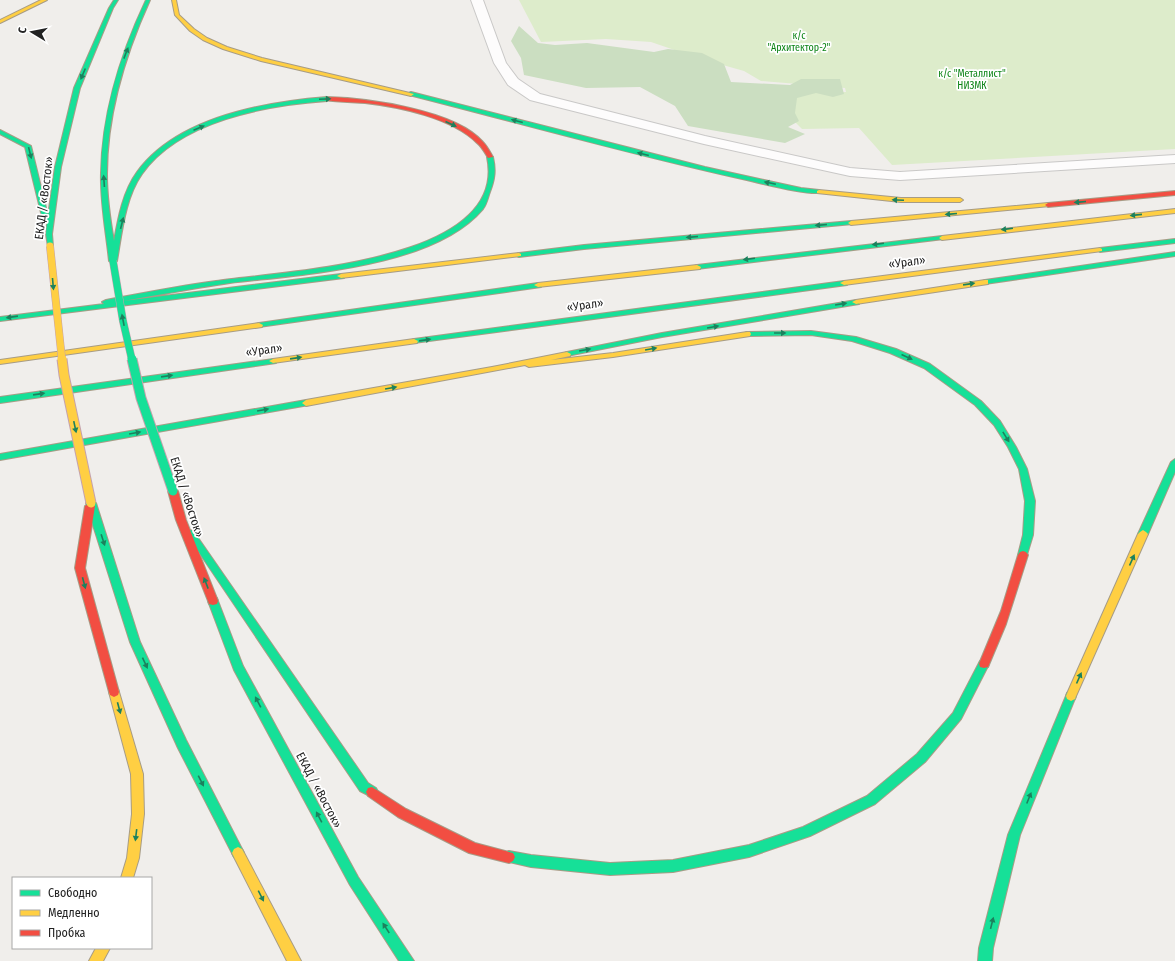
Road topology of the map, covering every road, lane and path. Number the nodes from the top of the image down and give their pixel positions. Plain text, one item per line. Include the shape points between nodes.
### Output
1 (45, 0) edge
2 (116, 0) edge
3 (148, 0) edge
4 (174, 0) edge
5 (477, 0) edge
6 (0, 22) edge
7 (0, 132) edge
8 (1175, 159) edge
9 (1175, 187) edge
10 (1093, 191) dead end
11 (1175, 193) edge
12 (967, 199) dead end
13 (1175, 211) edge
14 (49, 234) junction
15 (1175, 241) edge
16 (1175, 254) edge
17 (113, 261) junction
18 (78, 308) junction
19 (0, 319) edge
20 (0, 362) edge
21 (492, 370) junction
22 (0, 400) edge
23 (96, 439) junction
24 (0, 452) edge
25 (0, 457) edge
26 (1175, 462) edge
27 (91, 503) junction
28 (181, 520) junction
29 (127, 877) edge
30 (102, 949) edge
31 (96, 961) edge
32 (294, 961) edge
33 (407, 961) edge
34 (985, 961) edge

1 - 6 main road
2 -> 14 main road, ЕКАД / «Восток» via 77,88 58,168
17 -> 3 main road, ЕКАД / «Восток» via 104,174 109,117 121,68
12 -> 4 main road via 901,200 801,190 683,164 369,83 261,59 205,39 177,15
5 - 8 street via 500,63 513,82 535,97 804,163 850,172 900,176
7 -> 14 main road via 28,146
9 - 10 main road
11 -> 18 main road via 584,247
13 -> 20 main road, «Урал» via 529,286
14 -> 27 main road, ЕКАД / «Восток», bridge via 64,375
22 -> 15 main road, «Урал» via 902,274
21 -> 16 main road via 562,354 828,306
17 -> 18 main road via 131,188 147,162 167,145 191,132 248,110 327,98 394,105 430,115 460,128 487,149 493,162 490,195 482,208 470,220 446,236 412,251 368,263 166,290
28 -> 17 main road, ЕКАД / «Восток», bridge via 141,398 123,322
18 -> 19 main road
23 -> 21 main road
21 -> 28 main road via 613,355 750,333 811,333 853,339 893,351 927,366 958,387 997,423 1023,469 1030,501 1028,535 1016,583 991,650 957,716 922,758 871,800 806,832 749,851 673,866 610,869 531,862 473,848 402,813 364,787
23 - 24 main road
23 - 25 main road
34 -> 26 main road via 1014,835 1058,725
27 -> 29 main road via 80,568 137,774 138,814 133,858
27 -> 32 main road, ЕКАД / «Восток» via 135,642 182,744
33 -> 28 main road, ЕКАД / «Восток» via 354,881 238,667
30 - 31 main road

